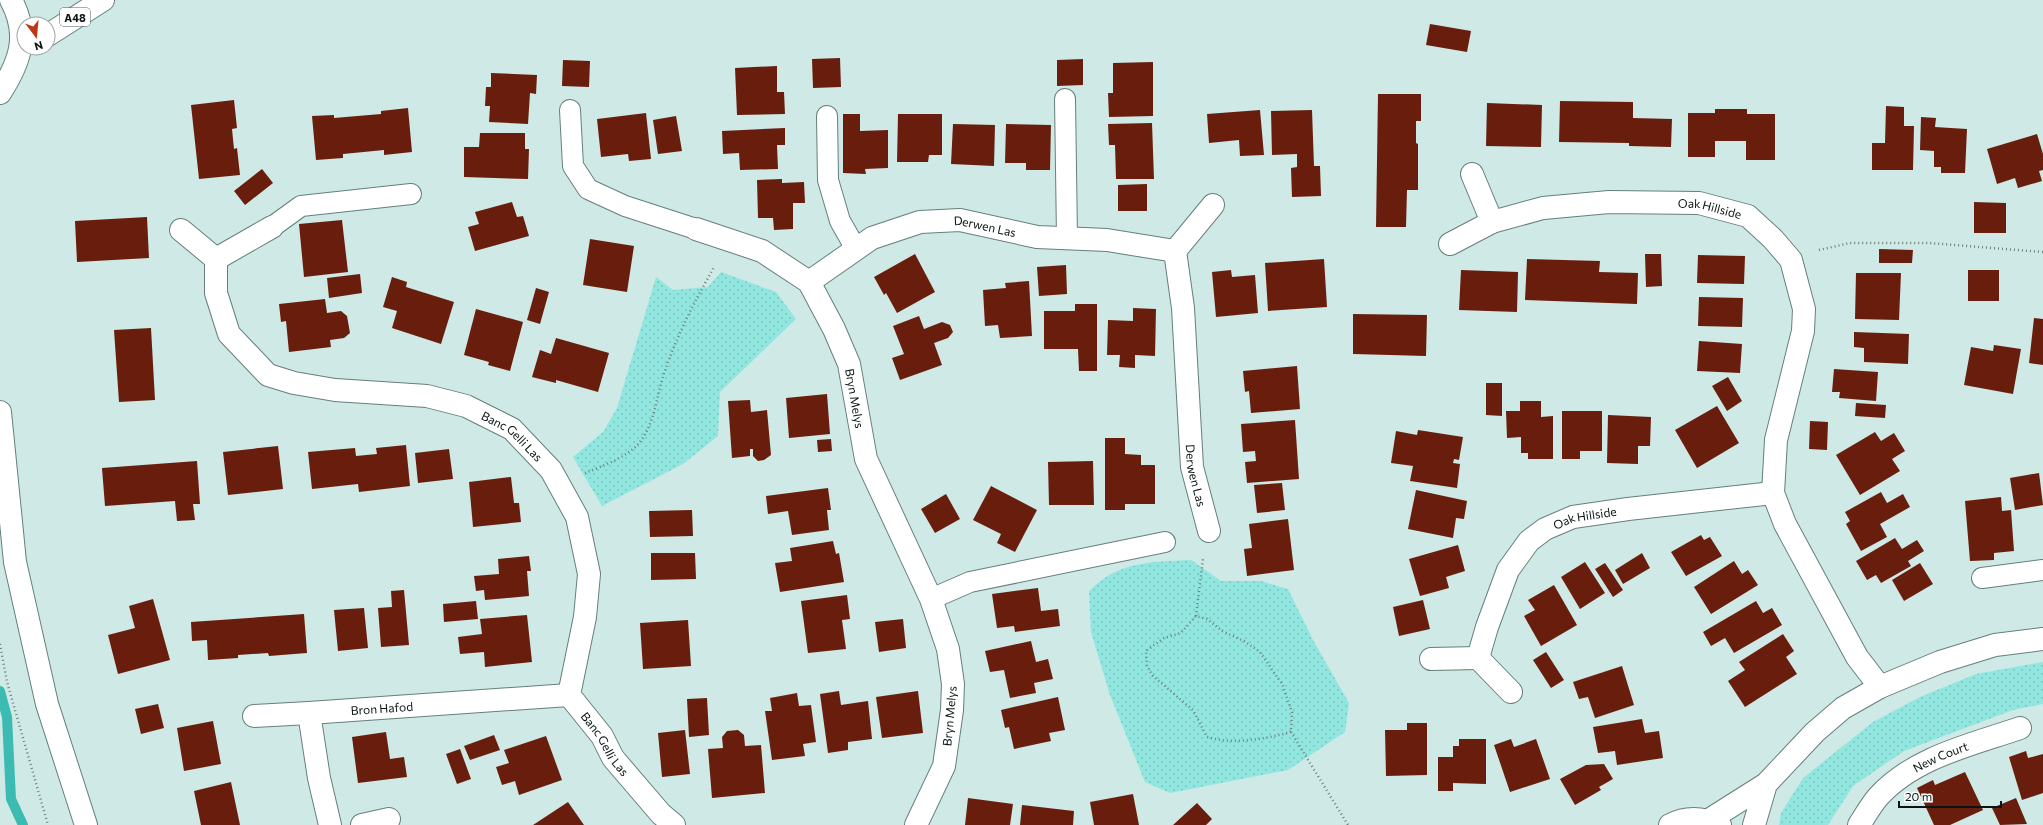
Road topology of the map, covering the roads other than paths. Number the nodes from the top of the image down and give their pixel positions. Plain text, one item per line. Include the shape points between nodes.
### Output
1 (11, 0) edge
2 (103, 0) edge
3 (18, 16) edge
4 (56, 30) edge
5 (23, 56) edge
6 (0, 93) edge
7 (1065, 99) dead end
8 (570, 110) dead end
9 (827, 116) dead end
10 (1472, 174) dead end
11 (411, 194) dead end
12 (1213, 205) dead end
13 (1492, 222) junction
14 (272, 227) joint
15 (696, 229) joint
16 (181, 230) dead end
17 (1067, 238) junction
18 (1450, 244) dead end
19 (856, 249) junction
20 (1174, 251) junction
21 (216, 259) junction
22 (809, 282) junction
23 (0, 412) edge
24 (1773, 493) junction
25 (1209, 532) road end
26 (1165, 542) dead end
27 (2043, 570) edge
28 (1982, 578) dead end
29 (931, 599) junction
30 (2043, 639) edge
31 (1478, 658) junction
32 (1431, 659) dead end
33 (1880, 687) junction
34 (1511, 692) dead end
35 (569, 695) junction
36 (309, 713) junction
37 (254, 716) dead end
38 (2020, 728) dead end
39 (1766, 784) junction
40 (389, 819) dead end
41 (1715, 823) edge
42 (86, 825) edge
43 (330, 825) edge
44 (362, 825) edge
45 (674, 825) edge
46 (916, 825) edge
47 (1670, 825) edge
48 (1754, 825) edge
49 (1859, 825) edge

1 - 3 street
2 - 4 street, A48
5 - 6 street
7 - 17 lane
8 - 15 lane, Bryn Melys via 573,166 588,189 625,206
9 - 19 lane via 828,180 840,221
10 - 13 street
11 - 14 lane via 301,206
12 - 20 street
13 - 18 street, Oak Hillside
13 - 24 street, Oak Hillside via 1543,208 1609,202 1699,203 1748,216 1773,239 1791,260 1804,309 1803,331 1776,440
14 - 21 street
15 - 22 street, Bryn Melys via 762,251
16 - 21 street
17 - 19 street, Derwen Las via 1037,237 953,220 920,222 872,238
17 - 20 street, Derwen Las via 1107,240
19 - 22 street, Derwen Las
20 - 25 street, Derwen Las via 1183,308 1192,466
21 - 35 street, Banc Gelli Las via 216,293 229,334 268,375 294,383 335,390 427,396 466,406 512,429 551,470 577,518 589,574 585,618
22 - 29 street, Bryn Melys via 849,364 866,459
23 - 42 street via 15,562 47,704
24 - 31 street, Oak Hillside via 1573,517 1545,529 1529,541 1508,570
24 - 33 street, Oak Hillside via 1785,524 1857,658
26 - 29 lane via 970,582
27 - 28 lane
29 - 46 street, Bryn Melys via 948,649 953,684 952,710 944,766
30 - 33 street via 1995,645 1940,662
31 - 32 street
31 - 34 street
33 - 39 street via 1843,708 1815,732
35 - 36 street, Bron Hafod
35 - 45 street, Banc Gelli Las via 602,736 613,758 661,814
36 - 37 street, Bron Hafod
36 - 43 street
38 - 49 street, New Court via 1933,758 1900,777 1878,797
39 - 41 street
39 - 48 street
40 - 44 street
41 - 47 street via 1693,818

